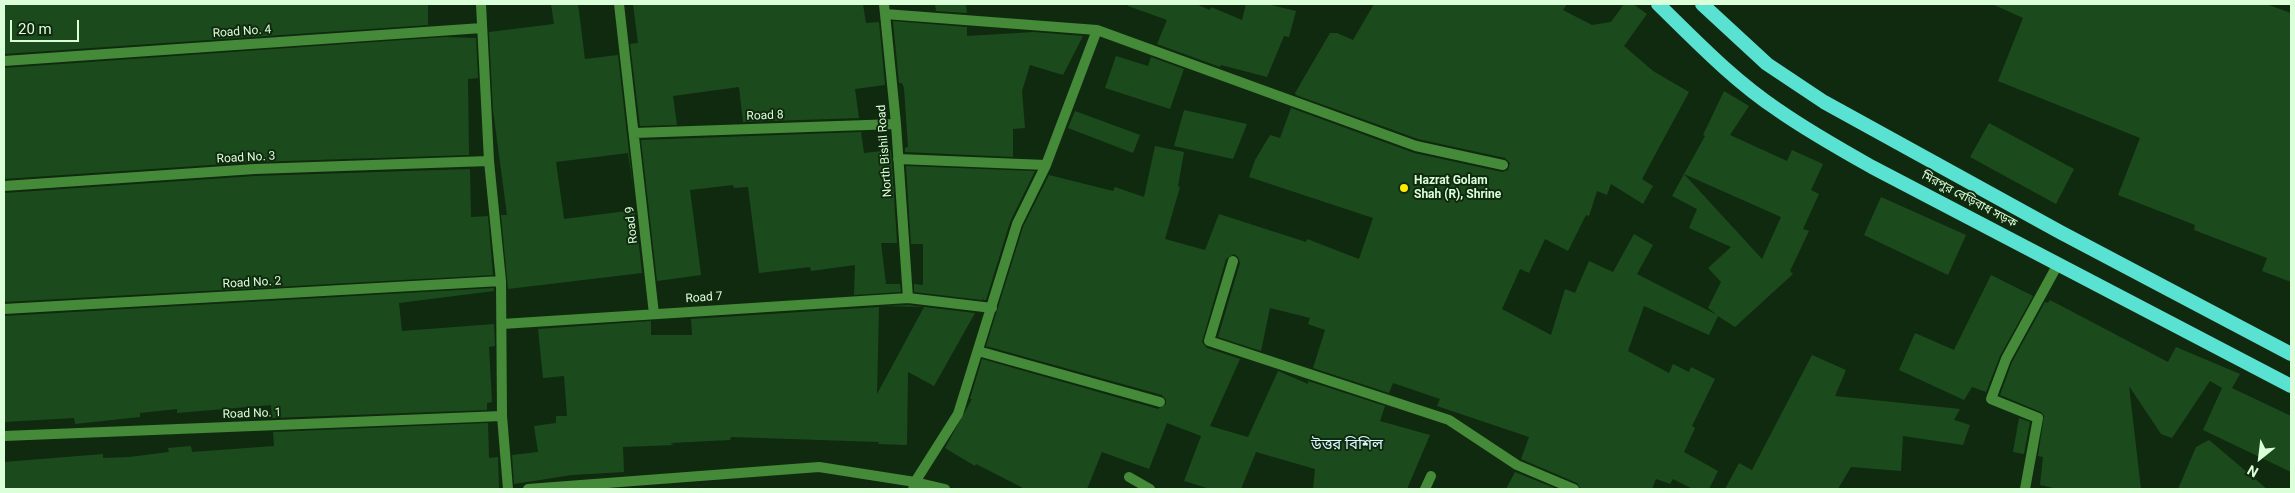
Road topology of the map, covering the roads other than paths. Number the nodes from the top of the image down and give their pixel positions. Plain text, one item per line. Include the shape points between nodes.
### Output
1 (481, 4) edge
2 (619, 4) edge
3 (1658, 4) edge
4 (1702, 4) edge
5 (884, 9) edge
6 (482, 28) junction
7 (1096, 30) junction
8 (4, 61) edge
9 (896, 124) junction
10 (634, 133) junction
11 (898, 159) junction
12 (489, 161) junction
13 (1046, 165) junction
14 (1504, 165) dead end
15 (4, 186) edge
16 (1233, 261) dead end
17 (2058, 264) junction
18 (501, 281) junction
19 (908, 298) junction
20 (992, 308) junction
21 (4, 309) edge
22 (654, 314) junction
23 (502, 324) junction
24 (978, 351) junction
25 (2291, 354) edge
26 (2291, 386) edge
27 (1160, 402) dead end
28 (502, 416) junction
29 (4, 436) edge
30 (1431, 476) dead end
31 (1129, 477) dead end
32 (914, 485) edge
33 (508, 489) edge
34 (528, 489) edge
35 (945, 489) edge
36 (1150, 489) edge
37 (1425, 489) edge
38 (1574, 489) edge
39 (2025, 489) edge

1 - 6 street
2 - 10 street, Road 9
3 - 17 highway, মিরপুর বেড়িবাধ সড়ক via 1712,56 1776,109 1872,167
4 - 25 highway, মিরপুর বেড়িবাধ সড়ক via 1767,64 1824,102
5 - 7 street
5 - 9 street, North Bishil Road
6 - 8 street, Road No. 4
6 - 12 street
7 - 13 street
7 - 14 street via 1416,146
9 - 10 street, Road 8
9 - 11 street, North Bishil Road
10 - 22 street, Road 9
11 - 13 street
11 - 19 street, North Bishil Road
12 - 15 street, Road No. 3 via 255,169
12 - 18 street
13 - 20 street via 1017,224
16 - 38 street via 1209,341 1449,420 1517,465
17 - 26 highway, মিরপুর বেড়িবাধ সড়ক
17 - 39 street via 2006,359 1991,399 2038,418
18 - 21 street, Road No. 2
18 - 23 street
19 - 20 street, Road 7
19 - 22 street, Road 7
20 - 24 street
22 - 23 street, Road 7
23 - 28 street
24 - 27 street
24 - 32 street via 958,414
28 - 29 street, Road No. 1
28 - 33 street
30 - 37 street
31 - 36 street
32 - 34 street via 819,466
32 - 35 street

